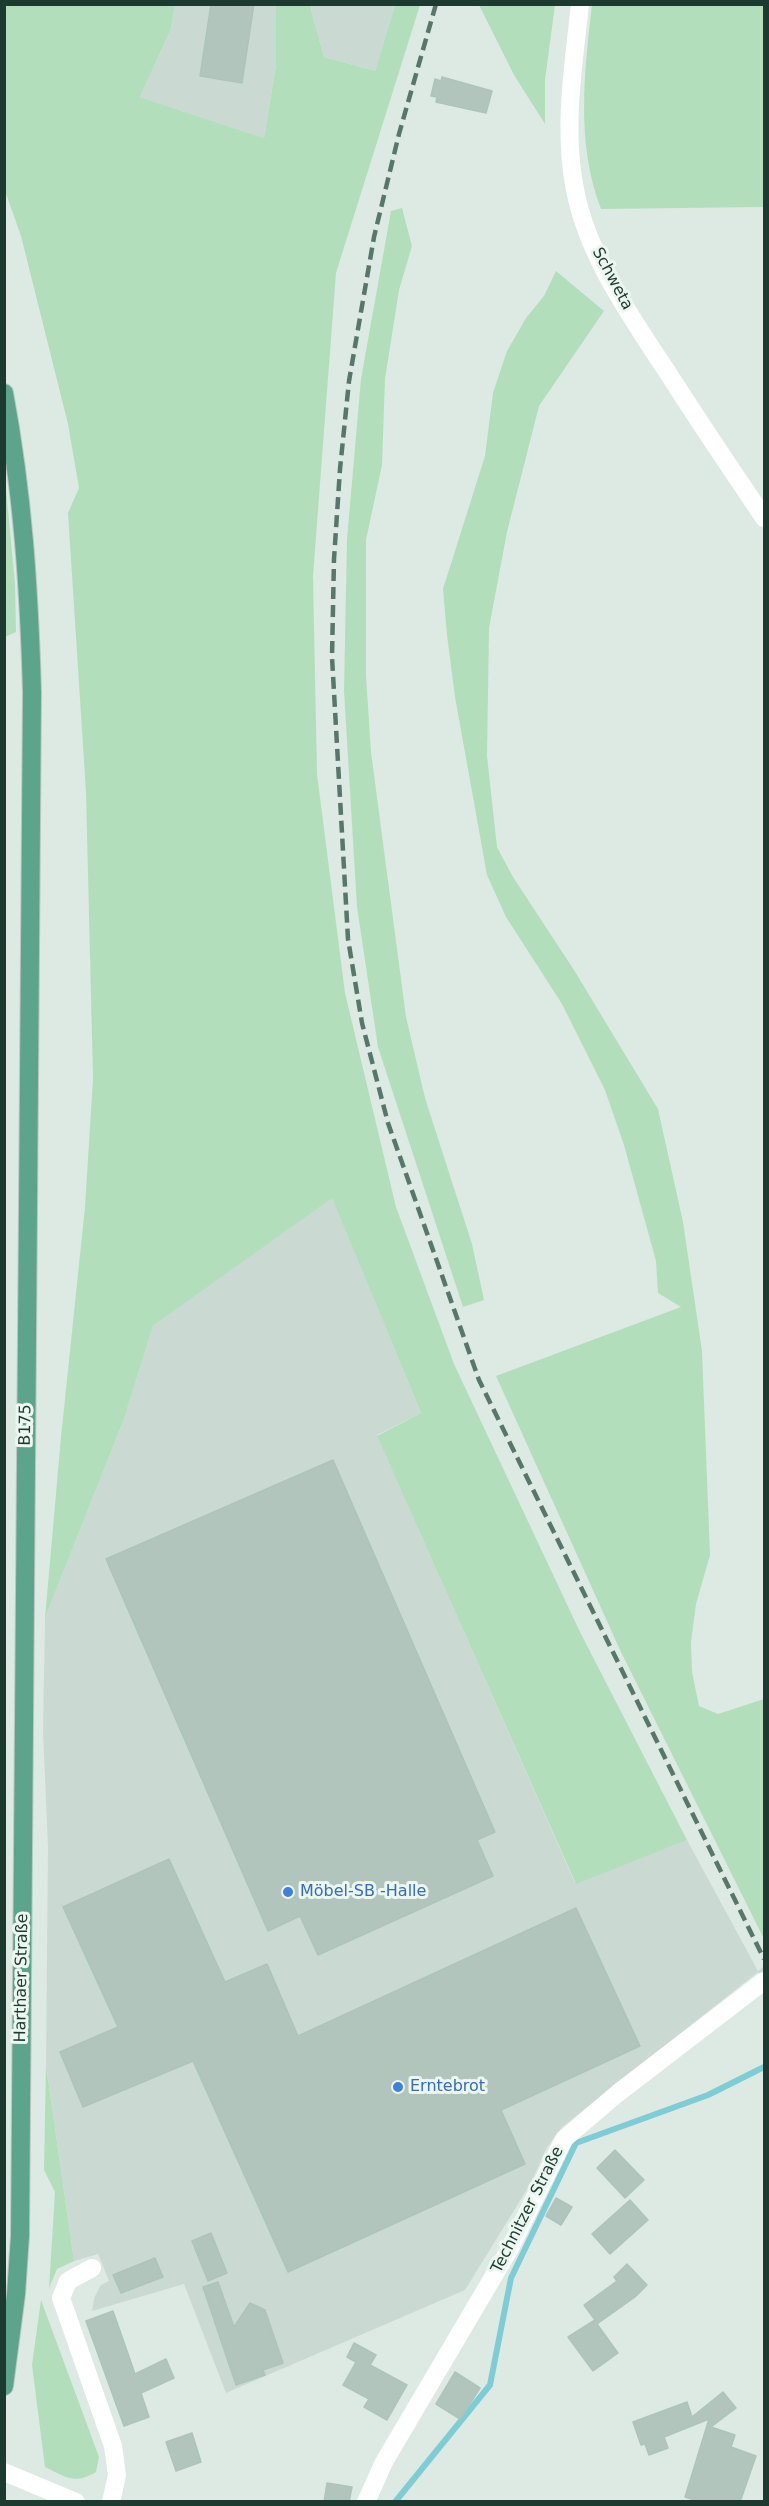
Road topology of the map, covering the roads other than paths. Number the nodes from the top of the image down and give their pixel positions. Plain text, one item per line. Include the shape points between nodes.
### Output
1 (580, 4) edge
2 (4, 393) edge
3 (765, 518) edge
4 (25, 1568) joint
5 (765, 1981) edge
6 (92, 2268) dead end
7 (4, 2386) edge
8 (4, 2472) edge
9 (76, 2502) edge
10 (111, 2502) edge
11 (366, 2502) edge

1 - 3 street, Schweta via 569,124 573,179 581,214 618,294
2 - 4 main road, B175 via 23,513 32,692
4 - 7 main road, Harthaer Straße via 20,2236
5 - 11 street, Technitzer Straße via 564,2139 510,2250 384,2463
6 - 10 street via 68,2281 61,2298 113,2446 117,2475
8 - 9 street

